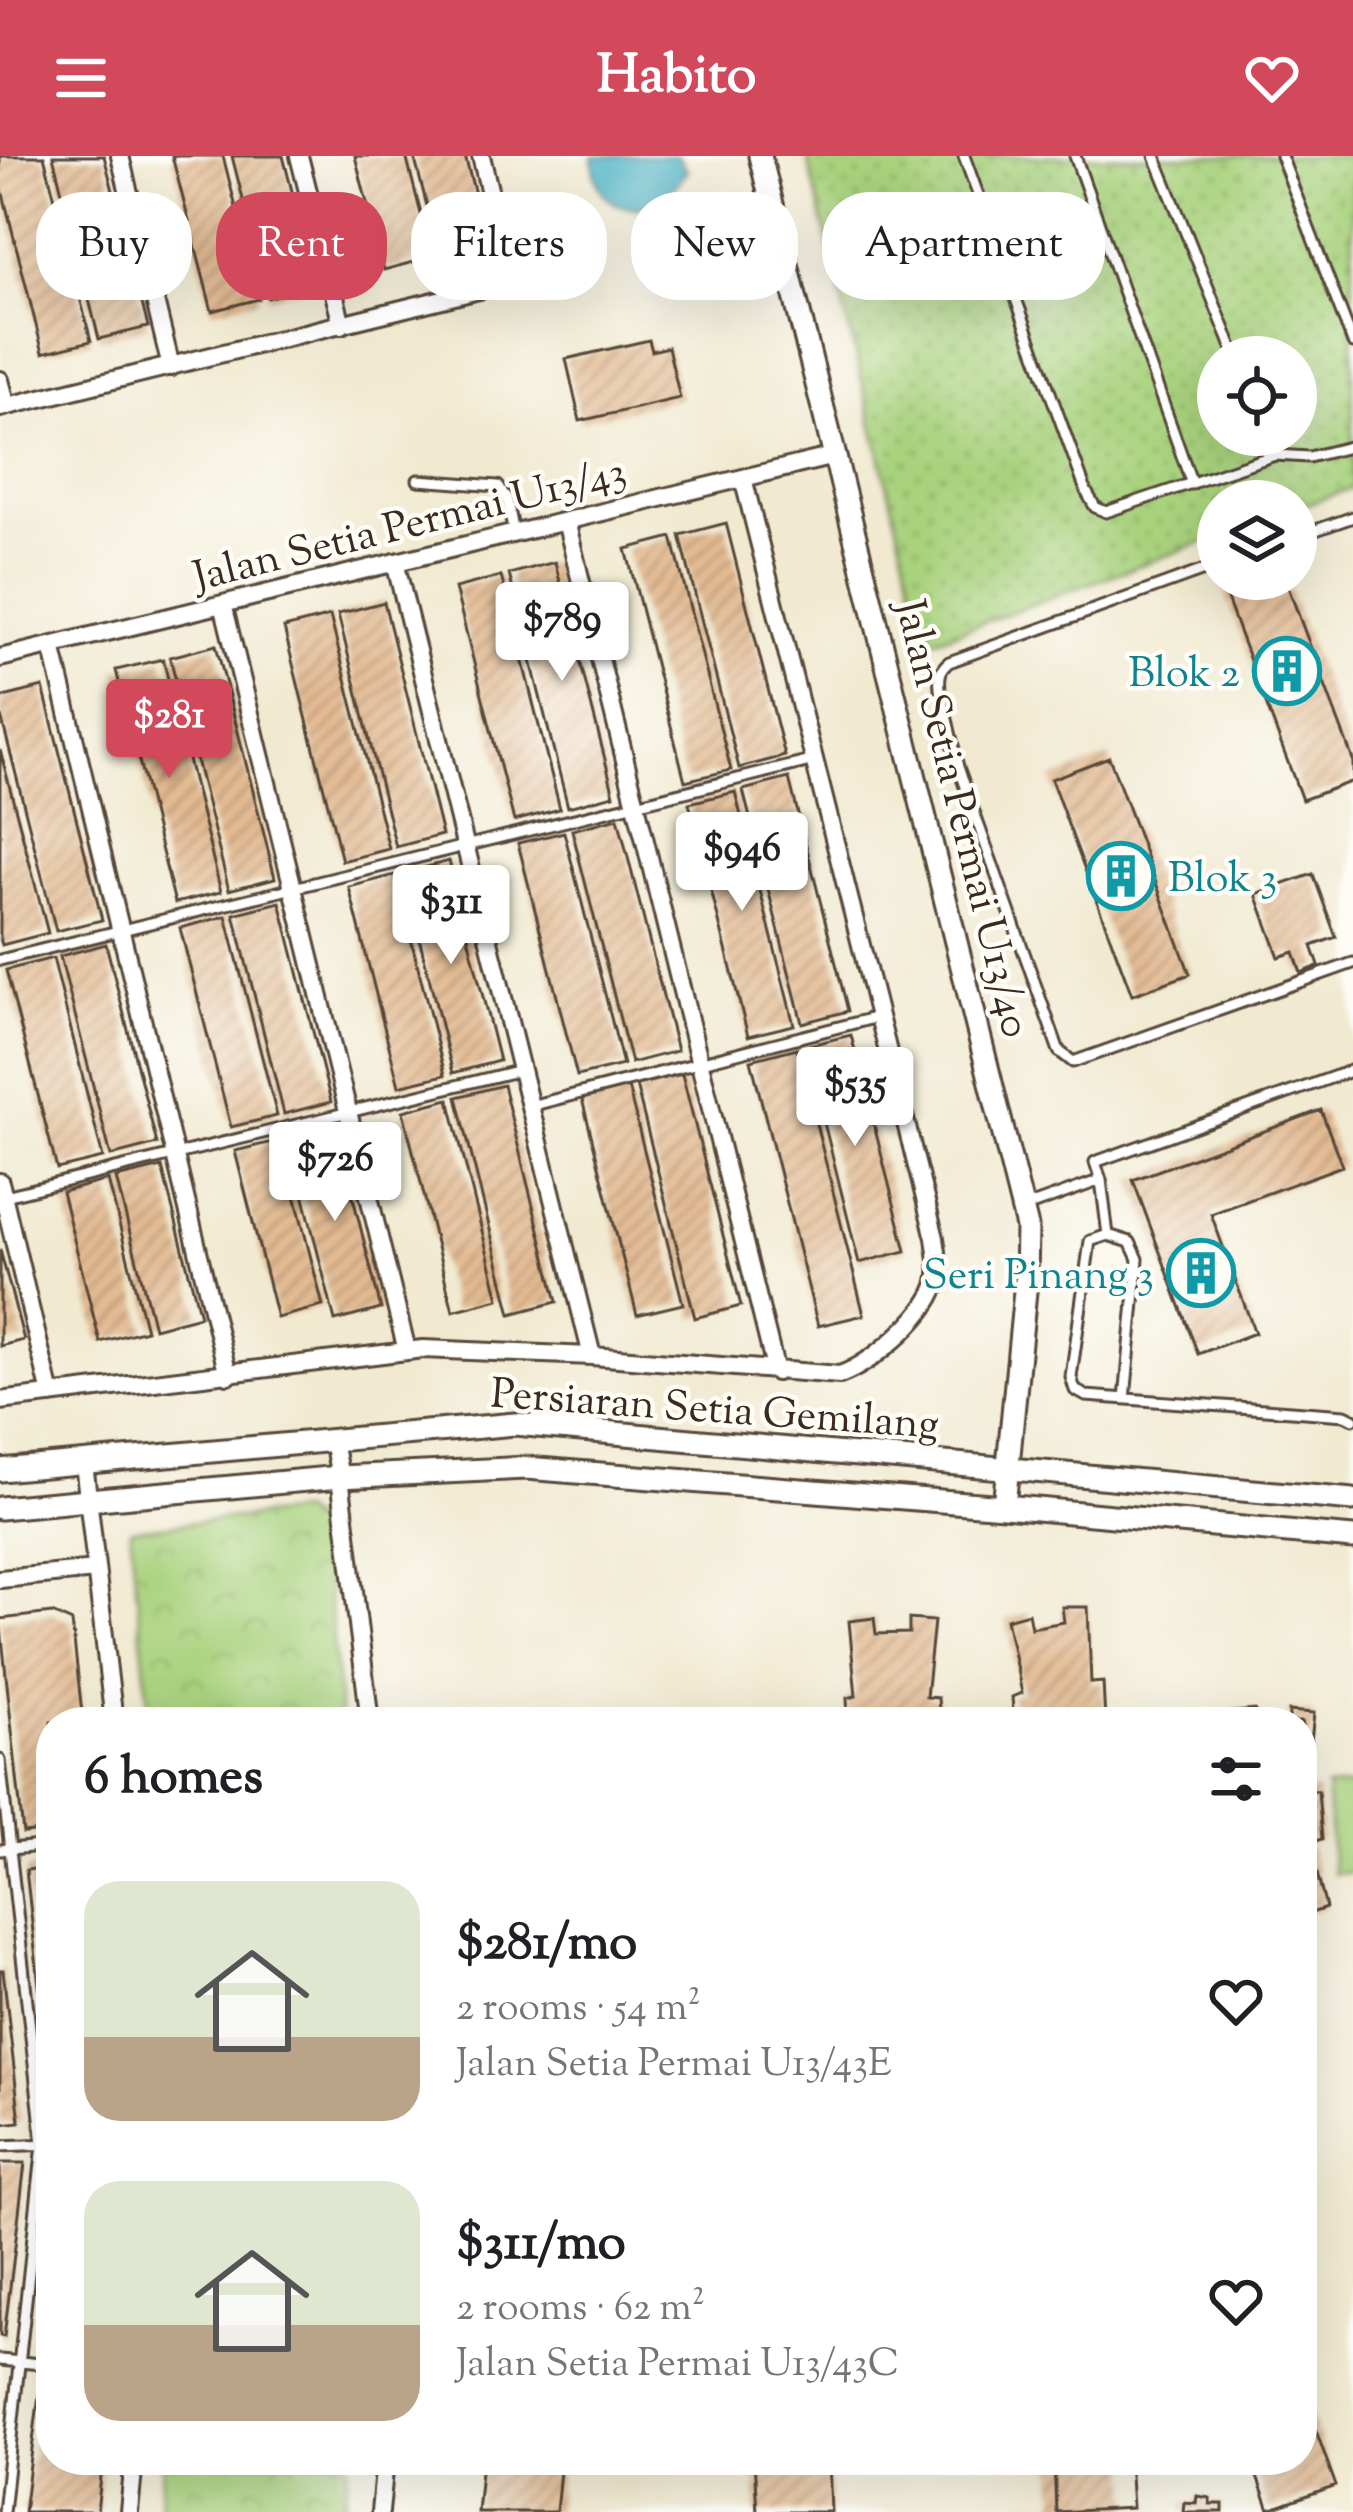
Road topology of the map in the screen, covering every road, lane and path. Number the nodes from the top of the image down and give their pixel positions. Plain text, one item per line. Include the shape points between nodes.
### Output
1 (119, 156) edge
2 (298, 156) edge
3 (481, 156) edge
4 (760, 156) edge
5 (964, 156) edge
6 (1075, 156) edge
7 (1155, 156) edge
8 (1281, 156) edge
9 (342, 326) junction
10 (1228, 336) edge
11 (1353, 343) edge
12 (172, 367) junction
13 (0, 380) edge
14 (3, 407) edge
15 (1353, 446) edge
16 (1317, 455) edge
17 (835, 456) junction
18 (1273, 456) edge
19 (743, 478) junction
20 (418, 480) dead end
21 (1192, 484) junction
22 (1353, 517) edge
23 (566, 521) junction
24 (1317, 530) edge
25 (514, 533) junction
26 (395, 562) junction
27 (1197, 572) edge
28 (223, 604) junction
29 (52, 646) junction
30 (0, 658) edge
31 (815, 760) junction
32 (636, 804) junction
33 (465, 846) junction
34 (293, 888) junction
35 (121, 930) junction
36 (0, 960) edge
37 (1353, 963) edge
38 (878, 1017) junction
39 (700, 1063) junction
40 (521, 1070) junction
41 (1353, 1070) edge
42 (530, 1106) junction
43 (348, 1112) junction
44 (175, 1154) junction
45 (1101, 1180) junction
46 (1, 1192) edge
47 (1023, 1208) junction
48 (1108, 1235) junction
49 (407, 1352) junction
50 (592, 1356) junction
51 (776, 1372) junction
52 (229, 1375) junction
53 (51, 1395) junction
54 (1125, 1399) junction
55 (0, 1401) edge
56 (1353, 1419) edge
57 (333, 1441) junction
58 (85, 1463) junction
59 (1006, 1468) junction
60 (0, 1470) edge
61 (340, 1477) junction
62 (1353, 1500) edge
63 (88, 1501) junction
64 (1004, 1506) junction
65 (0, 1508) edge
66 (1353, 1538) edge
67 (96, 1570) junction
68 (0, 1579) edge
69 (112, 1707) edge
70 (368, 1707) edge
71 (0, 1760) edge
72 (36, 1846) edge
73 (5, 1849) edge
74 (36, 2067) edge
75 (36, 2144) edge
76 (0, 2146) edge
77 (36, 2232) edge
78 (0, 2360) edge
79 (20, 2361) junction
80 (36, 2363) edge
81 (132, 2475) edge
82 (384, 2475) edge
83 (3, 2512) edge
84 (128, 2512) edge
85 (380, 2512) edge

1 - 12 street
2 - 9 street
3 - 9 street via 505,256 495,280 476,292
4 - 17 street, Jalan Setia Permai U13/40
5 - 21 lane via 1095,507 1106,512
6 - 21 lane
7 - 10 lane
8 - 11 lane
9 - 12 street
12 - 14 street
13 - 14 street
15 - 16 lane
17 - 19 street, Jalan Setia Permai U13/43
17 - 47 street, Jalan Setia Permai U13/40
18 - 21 lane
19 - 23 street, Jalan Setia Permai U13/43
19 - 31 street
20 - 25 lane via 498,486
22 - 24 lane
23 - 25 street, Jalan Setia Permai U13/43
23 - 32 street
25 - 26 street, Jalan Setia Permai U13/43
26 - 28 street, Jalan Setia Permai U13/43
26 - 33 street
27 - 37 lane via 974,651 949,662 939,678 958,767 1059,1052 1073,1062
28 - 29 street, Jalan Setia Permai U13/43
28 - 34 street
29 - 30 street, Jalan Setia Permai U13/43
29 - 35 street
31 - 32 lane
31 - 38 street
32 - 33 lane
32 - 39 street
33 - 34 lane
33 - 40 street
34 - 35 lane
34 - 43 street
35 - 36 lane
35 - 44 street
38 - 39 lane
38 - 51 street via 935,1238 936,1285 922,1310 854,1370
39 - 42 lane
39 - 51 street
40 - 42 street
40 - 43 lane
41 - 45 lane via 1095,1162
42 - 50 street
43 - 44 lane
43 - 49 street
44 - 46 lane
44 - 52 street
45 - 47 lane
45 - 48 lane
46 - 53 street
47 - 59 street, Jalan Setia Permai U13/40 via 1026,1281
48 - 54 lane via 1130,1242 1138,1259
48 - 54 lane via 1090,1241 1071,1377 1086,1396
49 - 50 street
49 - 52 street
50 - 51 street
52 - 53 street
53 - 55 street
54 - 56 lane
57 - 58 street, Persiaran Setia Gemilang
57 - 59 street, Persiaran Setia Gemilang via 515,1424
57 - 61 street
58 - 60 street, Persiaran Setia Gemilang
58 - 63 street
59 - 62 street, Persiaran Setia Gemilang
59 - 64 street, Jalan Setia Permai U13/40
61 - 63 street, Persiaran Setia Gemilang
61 - 64 street, Persiaran Setia Gemilang via 526,1468
61 - 70 street
63 - 65 street, Persiaran Setia Gemilang
63 - 67 street
64 - 66 street, Persiaran Setia Gemilang
67 - 68 street
67 - 69 street
71 - 73 lane
72 - 73 lane
73 - 74 lane
75 - 76 lane
77 - 79 lane
78 - 79 lane
79 - 80 lane
79 - 83 lane
81 - 84 street
82 - 85 street

